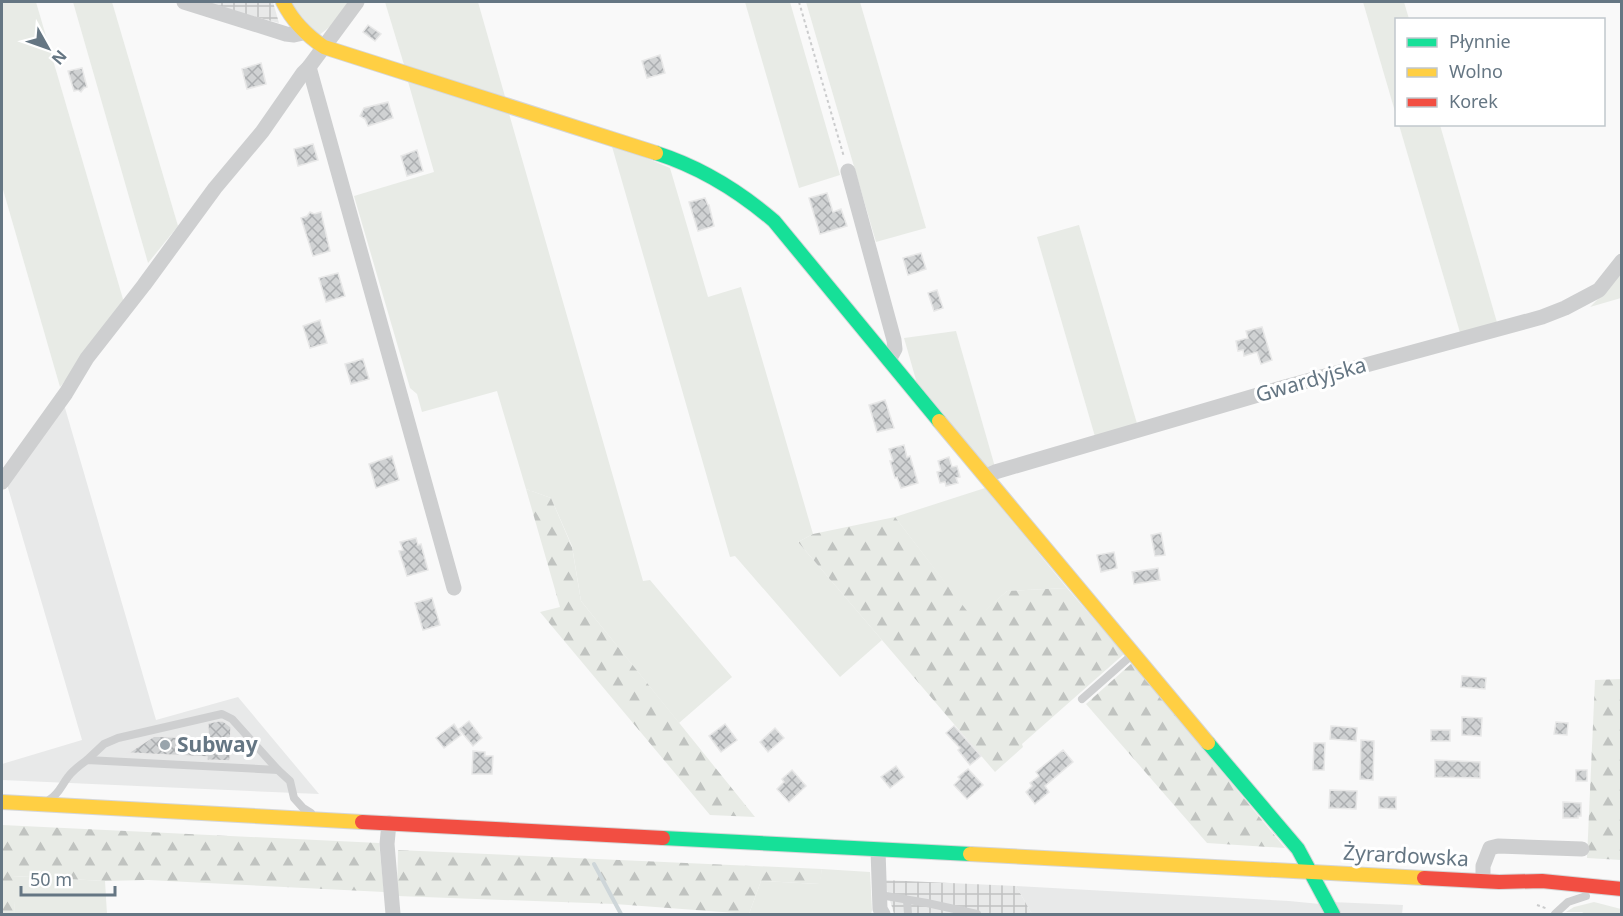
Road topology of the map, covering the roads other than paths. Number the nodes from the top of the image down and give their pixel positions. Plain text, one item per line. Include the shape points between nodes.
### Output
1 (184, 2) edge
2 (283, 2) edge
3 (357, 2) edge
4 (303, 33) junction
5 (324, 47) junction
6 (309, 67) junction
7 (848, 171) road end
8 (1622, 261) edge
9 (889, 360) junction
10 (986, 476) junction
11 (2, 482) edge
12 (454, 588) dead end
13 (1133, 654) junction
14 (1082, 699) dead end
15 (87, 760) junction
16 (278, 770) junction
17 (2, 802) edge
18 (40, 805) junction
19 (322, 820) junction
20 (389, 823) junction
21 (1582, 849) dead end
22 (878, 850) junction
23 (1312, 873) junction
24 (1491, 882) junction
25 (1586, 896) junction
26 (1619, 896) edge
27 (907, 900) junction
28 (880, 908) edge
29 (1333, 914) edge
30 (393, 915) edge
31 (908, 915) edge
32 (977, 915) edge
33 (1555, 915) edge

1 - 4 street via 286,34
2 - 4 main road
3 - 5 street
4 - 5 main road
5 - 6 street
5 - 9 main road via 679,160 714,177 774,220
6 - 11 street via 87,358
6 - 12 street
7 - 9 street via 894,340 895,349
8 - 10 street, Gwardyjska via 1599,290 1542,316
9 - 10 main road
10 - 13 main road
13 - 14 lane
13 - 23 main road via 1298,849
15 - 16 lane
15 - 16 lane via 117,738 222,714 232,719
15 - 18 lane via 55,796
16 - 19 lane via 290,781 294,798
17 - 18 main road, Żyrardowska
18 - 19 main road, Żyrardowska
19 - 20 main road, Żyrardowska
20 - 22 main road, Żyrardowska
20 - 30 street
21 - 24 street via 1490,848 1483,866
22 - 23 main road, Żyrardowska
22 - 28 street
23 - 24 main road, Żyrardowska
23 - 29 main road
24 - 25 main road, Żyrardowska
24 - 26 main road, Żyrardowska via 1542,881
25 - 26 main road, Żyrardowska
25 - 33 lane via 1568,902
27 - 28 lane
27 - 31 lane
27 - 32 lane

